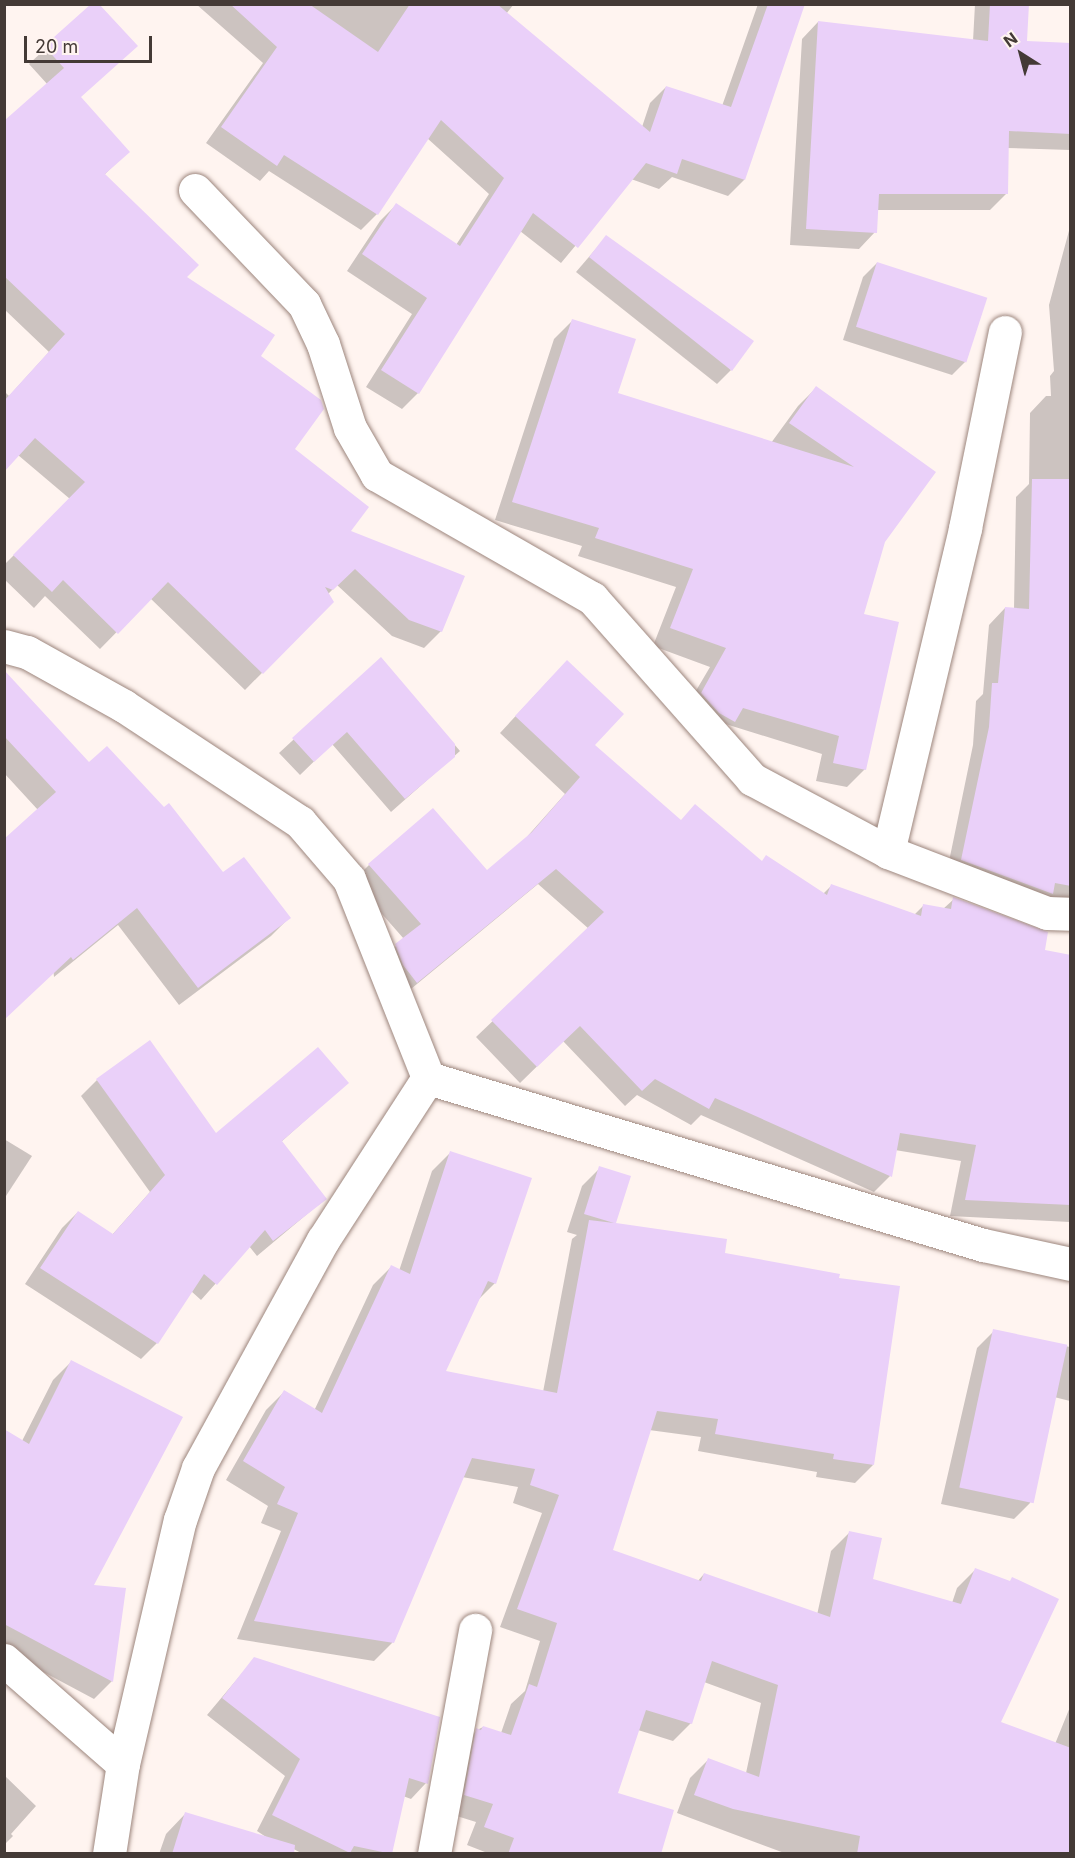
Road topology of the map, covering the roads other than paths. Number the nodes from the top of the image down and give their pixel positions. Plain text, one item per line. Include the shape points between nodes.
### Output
1 (195, 190) dead end
2 (1005, 332) dead end
3 (4, 646) edge
4 (888, 852) junction
5 (1071, 914) edge
6 (428, 1078) junction
7 (1071, 1264) edge
8 (475, 1629) dead end
9 (4, 1660) edge
10 (123, 1764) junction
11 (109, 1854) edge
12 (434, 1854) edge

1 - 4 street via 304,304 323,344 350,429 377,475 592,598 752,779
2 - 4 street via 965,528
3 - 6 street via 27,652 124,706 300,822 349,879
4 - 5 street via 1047,913
6 - 7 street via 983,1245
6 - 10 street via 323,1240 198,1468 180,1520
8 - 12 street
9 - 10 street
10 - 11 street

